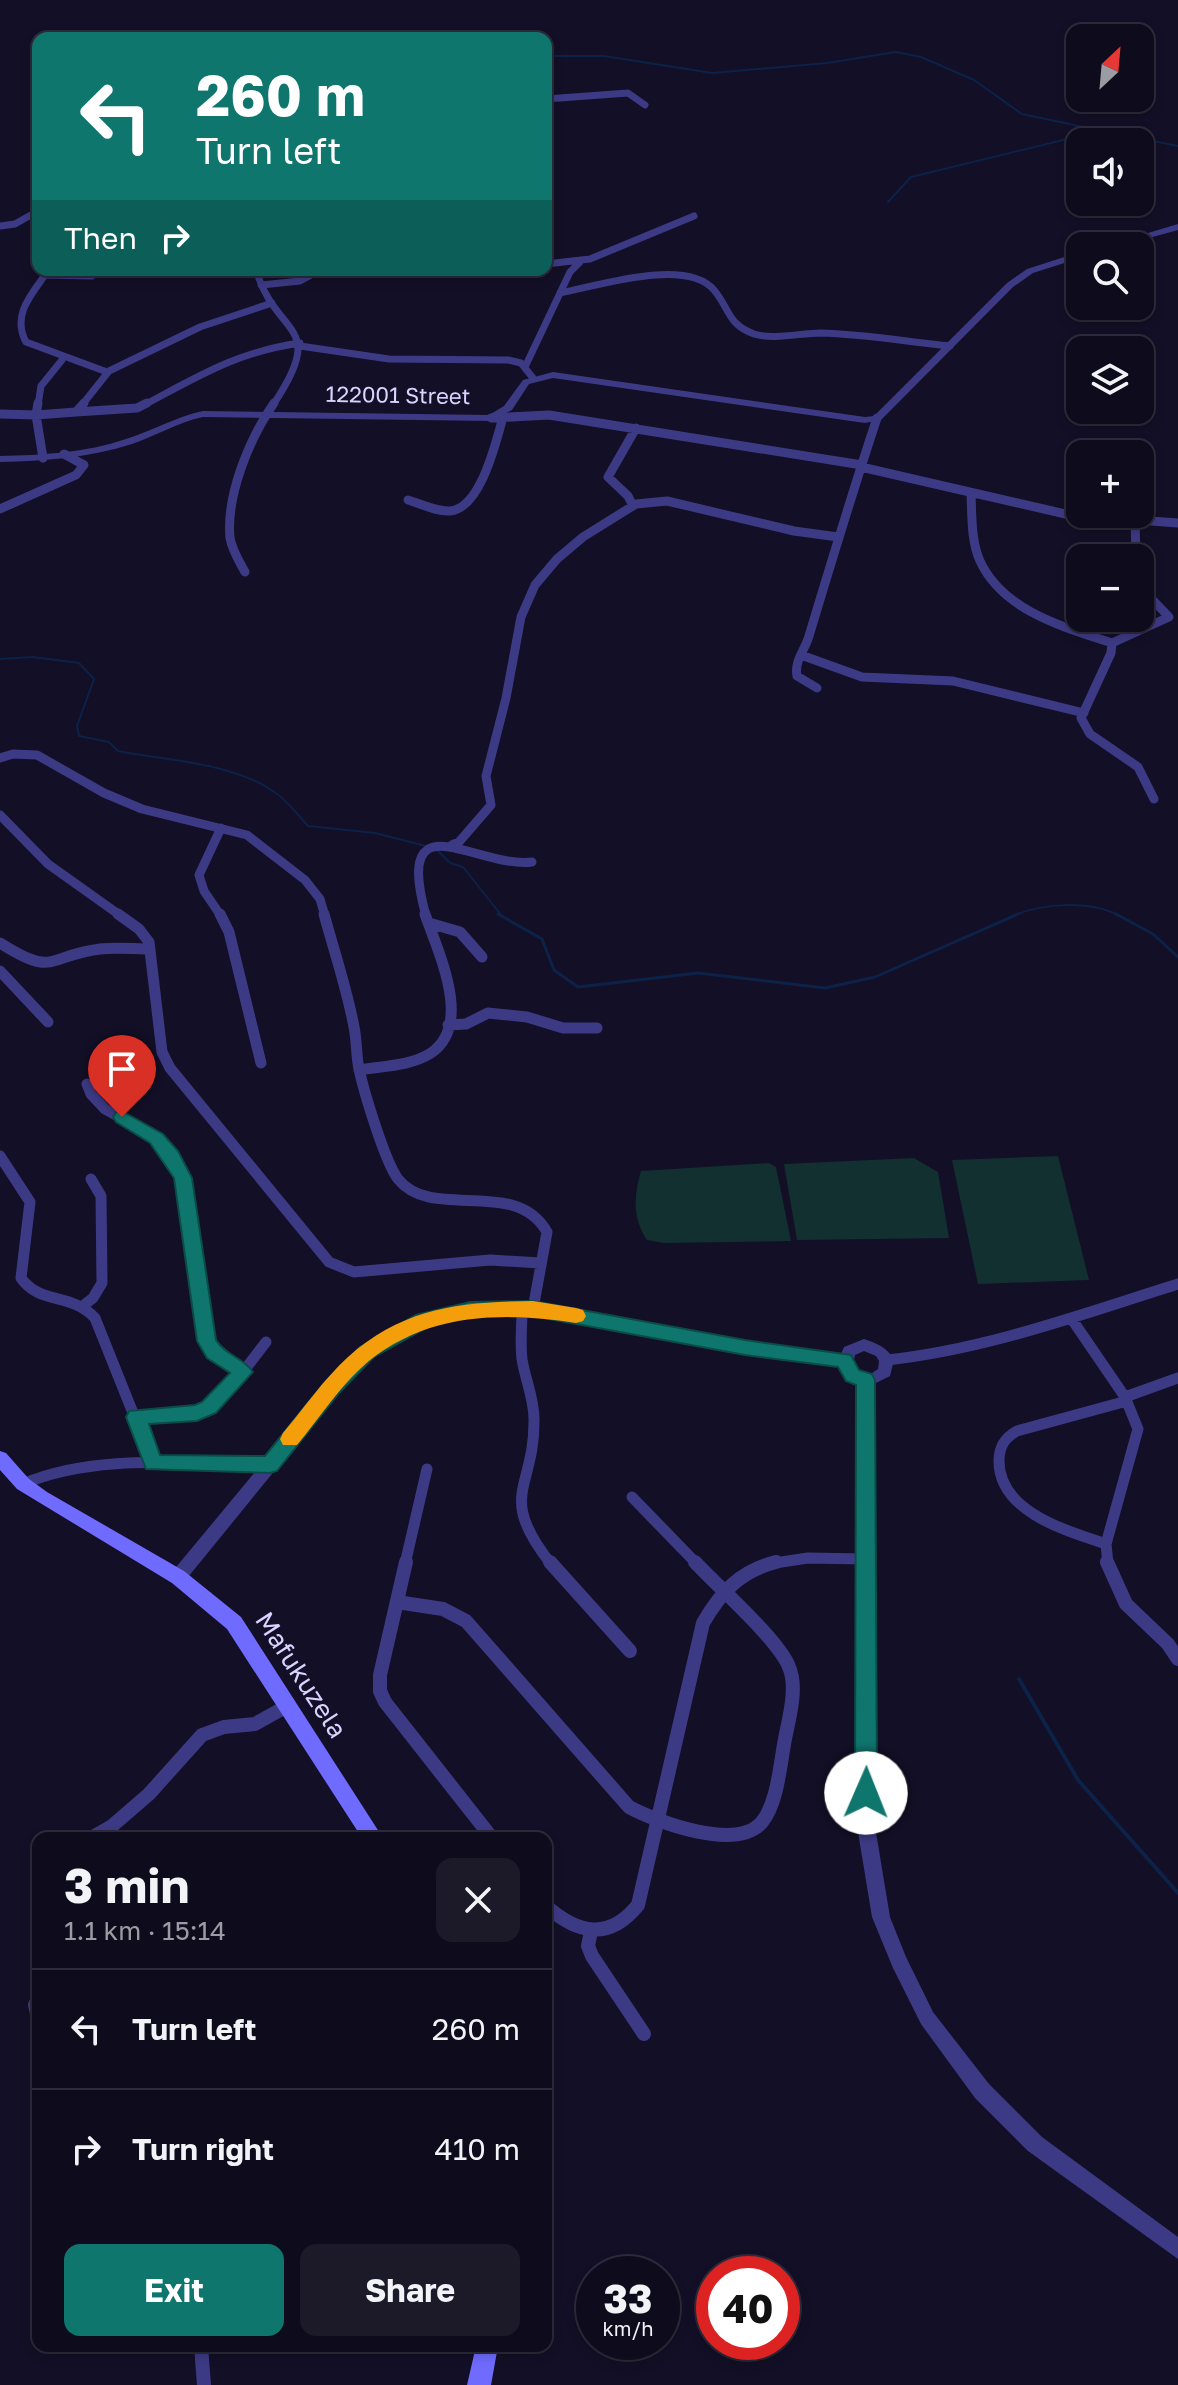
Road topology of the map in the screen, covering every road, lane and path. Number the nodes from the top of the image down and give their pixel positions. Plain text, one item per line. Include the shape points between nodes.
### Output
1 (552, 99) edge
2 (645, 105) dead end
3 (32, 214) edge
4 (694, 216) dead end
5 (0, 226) edge
6 (1178, 227) edge
7 (1154, 234) edge
8 (1066, 260) edge
9 (580, 262) junction
10 (552, 264) edge
11 (44, 276) edge
12 (258, 276) edge
13 (310, 276) edge
14 (261, 285) junction
15 (560, 293) junction
16 (272, 303) junction
17 (300, 344) junction
18 (950, 346) junction
19 (62, 360) junction
20 (525, 367) junction
21 (107, 372) junction
22 (533, 378) junction
23 (76, 412) junction
24 (0, 414) edge
25 (36, 415) junction
26 (265, 415) junction
27 (503, 417) junction
28 (491, 418) junction
29 (877, 418) junction
30 (636, 428) junction
31 (64, 454) junction
32 (43, 458) junction
33 (0, 459) edge
34 (861, 466) junction
35 (971, 494) junction
36 (408, 500) dead end
37 (633, 506) junction
38 (0, 509) edge
39 (1066, 514) edge
40 (1154, 521) edge
41 (1178, 523) edge
42 (838, 537) junction
43 (245, 572) dead end
44 (1154, 603) edge
45 (1154, 624) edge
46 (1136, 632) edge
47 (1112, 643) junction
48 (801, 655) junction
49 (817, 688) dead end
50 (1084, 713) junction
51 (0, 745) edge
52 (13, 754) junction
53 (0, 758) edge
54 (1154, 799) dead end
55 (0, 815) edge
56 (221, 828) junction
57 (452, 845) junction
58 (532, 862) dead end
59 (429, 923) junction
60 (0, 943) edge
61 (150, 949) junction
62 (482, 957) dead end
63 (0, 971) edge
64 (48, 1022) dead end
65 (448, 1025) junction
66 (597, 1028) dead end
67 (261, 1063) dead end
68 (359, 1070) junction
69 (87, 1084) dead end
70 (0, 1156) edge
71 (91, 1179) dead end
72 (540, 1263) junction
73 (1178, 1284) edge
74 (84, 1305) junction
75 (528, 1309) junction
76 (1071, 1318) junction
77 (266, 1342) dead end
78 (844, 1360) junction
79 (887, 1360) junction
80 (243, 1372) junction
81 (1178, 1378) edge
82 (865, 1380) junction
83 (1126, 1399) junction
84 (136, 1417) junction
85 (0, 1458) edge
86 (153, 1463) junction
87 (270, 1465) junction
88 (427, 1469) dead end
89 (23, 1484) junction
90 (632, 1497) dead end
91 (1106, 1544) junction
92 (865, 1559) junction
93 (178, 1577) junction
94 (722, 1591) junction
95 (397, 1602) junction
96 (630, 1651) dead end
97 (1178, 1659) edge
98 (289, 1705) junction
99 (659, 1819) junction
100 (102, 1832) edge
101 (369, 1832) edge
102 (487, 1832) edge
103 (552, 1912) edge
104 (591, 1931) junction
105 (644, 2034) dead end
106 (1178, 2249) edge
107 (201, 2352) edge
108 (486, 2352) edge
109 (204, 2385) edge
110 (479, 2385) edge

1 - 2 street via 628,93
3 - 5 street
4 - 9 street
6 - 7 street
8 - 18 street via 1024,274
9 - 10 street
9 - 15 street
11 - 19 street via 20,315 24,340
12 - 14 street
13 - 14 street via 301,283
14 - 16 street
15 - 18 street via 678,274 713,289 733,323 757,335 823,333
15 - 20 street
16 - 17 street
16 - 21 street via 200,327
17 - 20 street via 378,359 487,359
17 - 23 street via 236,357 137,408
17 - 26 street via 279,398
18 - 29 street
19 - 21 street
19 - 25 street via 41,386
20 - 22 street
21 - 23 street
22 - 28 street, 122001 Street via 508,408
22 - 29 street via 570,376 847,420
23 - 25 street
24 - 25 street
25 - 32 street
26 - 28 street, 122001 Street
26 - 31 street, 122001 Street via 192,415 124,444
26 - 43 street via 230,520 233,551
27 - 28 street
27 - 30 street via 549,415
27 - 36 street via 483,479 466,504 450,511
29 - 34 street
30 - 34 street
30 - 37 street via 608,477
31 - 32 street, 122001 Street
31 - 38 street via 84,465 76,475
32 - 33 street, 122001 Street
34 - 35 street
34 - 42 street
35 - 39 street
35 - 47 street via 978,558 992,583 1034,614
37 - 42 street via 667,501
37 - 57 street via 583,537 535,585 521,617 486,776 491,805
40 - 41 street
42 - 48 street
44 - 45 street via 1169,617
46 - 47 street
47 - 50 street
48 - 49 street via 797,676
48 - 50 street via 862,677 953,681
50 - 54 street via 1081,718 1090,734 1138,767
51 - 52 street
52 - 53 street
52 - 56 street via 37,755 142,809
55 - 61 street via 60,874 134,923
56 - 67 street via 197,872 197,882 229,932
56 - 68 street via 257,840 320,899 354,1026
57 - 58 street via 500,862
57 - 59 street via 430,848 416,867
59 - 62 street via 462,931
59 - 65 street via 450,988
60 - 61 street via 43,965 99,949
61 - 72 street via 162,1052 170,1068 329,1262 354,1272 490,1260
63 - 64 street
65 - 66 street via 466,1024 488,1013 559,1027
65 - 68 street via 440,1045 424,1057
68 - 72 street via 399,1180 430,1197 495,1201 539,1218 547,1232
69 - 80 street via 95,1103 156,1138 183,1178 206,1341 214,1353
70 - 74 street via 30,1202 21,1278 25,1287
71 - 74 street via 101,1196 102,1283
72 - 75 street
73 - 76 street
74 - 84 street via 95,1318
75 - 78 street
75 - 87 street via 445,1314 382,1342 353,1364
75 - 96 street via 522,1359 534,1427 522,1486 523,1521 541,1550
76 - 79 street via 936,1357
76 - 83 street
77 - 80 street
78 - 79 street via 849,1351 864,1345
78 - 82 street via 853,1376
79 - 82 street via 880,1377
80 - 84 street via 197,1413
81 - 83 street
82 - 92 street
83 - 91 street via 1137,1438
83 - 91 street via 1015,1432 1003,1441 999,1457 998,1475 1006,1489 1040,1517
84 - 86 street
85 - 89 main road, Mafukuzela
86 - 87 street
86 - 89 street via 74,1466
87 - 93 street
88 - 95 street
89 - 93 main road, Mafukuzela
90 - 94 street
91 - 97 street via 1105,1559 1126,1604
92 - 94 street via 787,1560 747,1573
92 - 106 street via 865,1820 881,1917 899,1962 927,2018 1007,2119
93 - 98 main road, Mafukuzela via 234,1623
94 - 99 street via 703,1623
94 - 99 street via 780,1651 791,1671 791,1697 770,1804 759,1825 734,1836
95 - 99 street via 443,1609 466,1621 629,1807
95 - 102 street via 380,1691
98 - 100 street via 255,1724 202,1735 149,1794
98 - 101 main road, Mafukuzela
99 - 104 street via 633,1914 610,1930
103 - 104 street
104 - 105 street via 592,1956
107 - 109 street
108 - 110 main road

